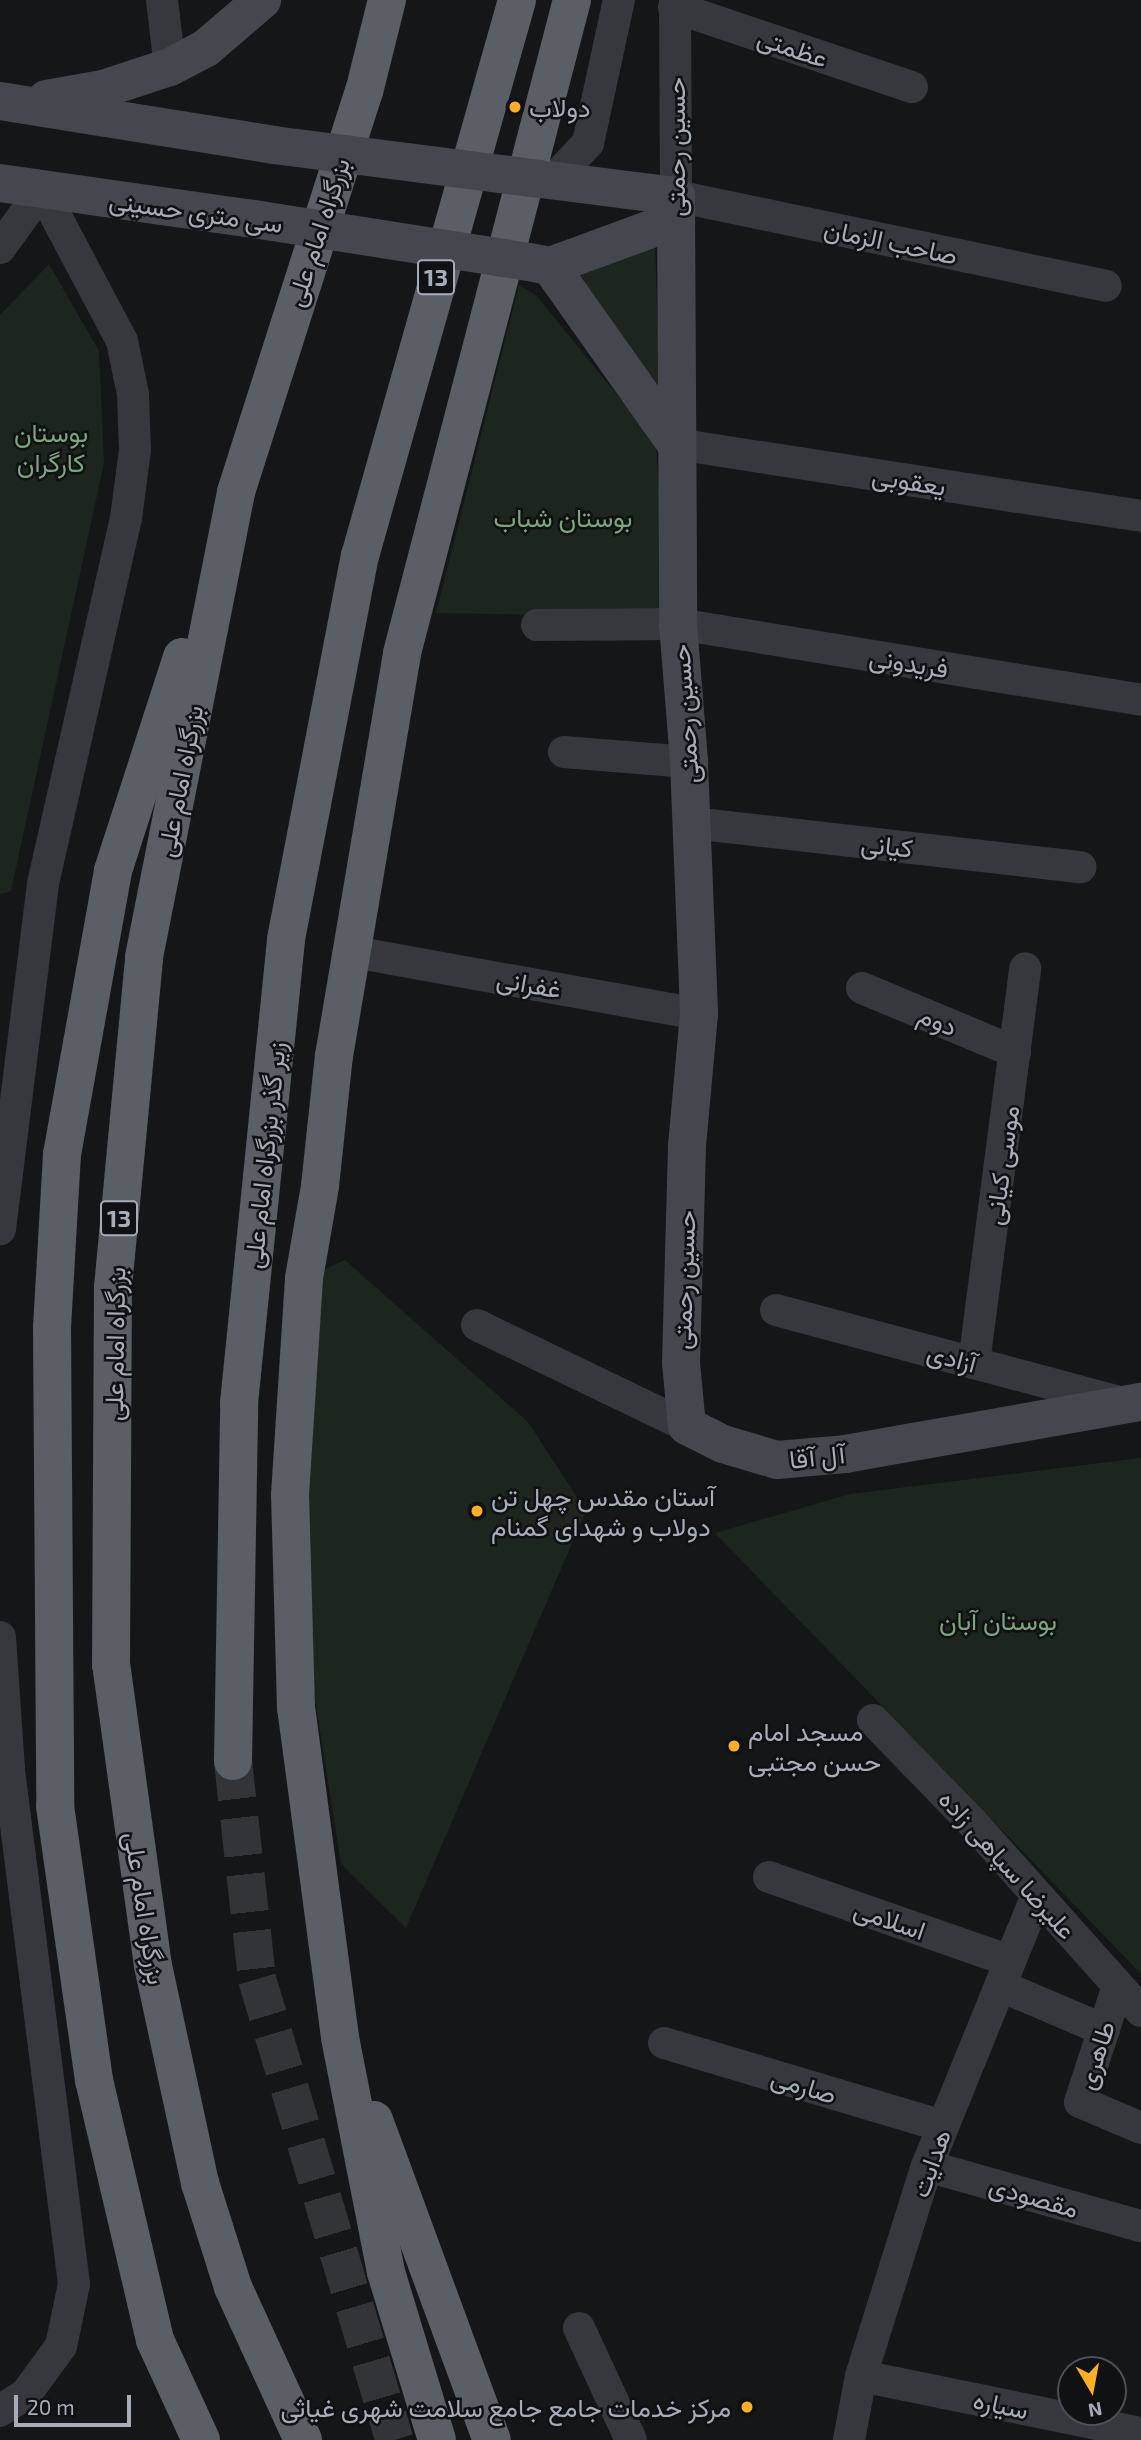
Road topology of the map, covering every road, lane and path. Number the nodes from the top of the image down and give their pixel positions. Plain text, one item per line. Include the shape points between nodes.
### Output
1 (162, 0) edge
2 (262, 0) edge
3 (387, 0) edge
4 (516, 0) edge
5 (572, 0) edge
6 (619, 0) edge
7 (674, 3) edge
8 (170, 67) junction
9 (912, 87) dead end
10 (8, 103) edge
11 (547, 179) junction
12 (0, 183) edge
13 (42, 190) junction
14 (676, 208) junction
15 (0, 248) edge
16 (540, 264) junction
17 (1106, 286) dead end
18 (677, 444) junction
19 (236, 492) junction
20 (1141, 516) edge
21 (677, 624) junction
22 (537, 625) dead end
23 (1141, 700) edge
24 (564, 752) dead end
25 (689, 762) junction
26 (692, 823) junction
27 (1081, 867) dead end
28 (359, 953) dead end
29 (1025, 968) dead end
30 (862, 988) dead end
31 (699, 1014) junction
32 (1015, 1052) junction
33 (0, 1229) edge
34 (776, 1310) dead end
35 (477, 1325) dead end
36 (974, 1363) junction
37 (1134, 1403) edge
38 (687, 1426) junction
39 (0, 1637) edge
40 (873, 1720) dead end
41 (233, 1761) tunnel mouth
42 (769, 1877) dead end
43 (1037, 1895) junction
44 (1006, 1973) junction
45 (1118, 1986) junction
46 (1141, 2011) edge
47 (1104, 2030) junction
48 (340, 2037) junction
49 (664, 2043) dead end
50 (943, 2126) junction
51 (1141, 2128) edge
52 (927, 2166) junction
53 (1141, 2226) edge
54 (579, 2328) dead end
55 (168, 2374) junction
56 (861, 2375) junction
57 (0, 2411) edge
58 (1141, 2433) edge
59 (178, 2440) edge
60 (201, 2440) edge
61 (303, 2440) edge
62 (437, 2440) edge
63 (492, 2440) edge
64 (631, 2440) edge
65 (849, 2440) edge

1 - 8 street
2 - 8 main road via 206,48
3 - 19 highway, بزرگراه امام علی / 13 via 364,92
4 - 41 highway, زیر گذر بزرگراه امام علی / 13 via 360,556 286,939 239,1403
5 - 48 highway via 402,653 334,1056 320,1186 304,1278 290,1495 296,1708
6 - 11 street via 588,142
7 - 9 street, عظمتی
7 - 14 street, حسین رحمتی
8 - 10 main road via 103,89
10 - 11 main road, bridge via 274,145
11 - 14 main road
12 - 13 main road, سی متری حسینی
13 - 15 street
13 - 16 main road, سی متری حسینی, bridge
13 - 33 street via 122,341 134,394 135,450 126,518 43,884
14 - 16 main road, سی متری حسینی
14 - 17 street, صاحب الزمان
14 - 18 main road, حسین رحمتی
16 - 18 main road
18 - 20 street, یعقوبی
18 - 21 main road, حسین رحمتی
19 - 55 highway via 113,871 62,1154 52,1327 55,1807 94,2080 155,2340
19 - 61 highway, بزرگراه امام علی / 13 via 144,957 113,1287 111,1665 153,1966 200,2183 233,2287
21 - 22 street, فریدونی
21 - 23 street, فریدونی
21 - 25 main road, حسین رحمتی
24 - 25 street
25 - 26 main road, حسین رحمتی
26 - 27 street, کیانی
26 - 31 main road, حسین رحمتی
28 - 31 street, غفرانی
29 - 32 street, موسی کیانی
30 - 32 street, دوم
31 - 38 main road, حسین رحمتی via 687,1147 681,1363
32 - 36 street, موسی کیانی
34 - 36 street, آزادی
35 - 38 street, آل آقا
36 - 37 street, آزادی
37 - 38 main road, آل آقا via 845,1454 777,1460 723,1444
39 - 57 street via 9,1770 74,2284 61,2346 26,2393
40 - 43 street, علیرضا سپاهی زاده
42 - 44 street, اسلامی
43 - 44 street, هدایت
43 - 45 street, علیرضا سپاهی زاده
44 - 47 street, اسلامی
44 - 50 street, هدایت
45 - 46 street, علیرضا سپاهی زاده
45 - 47 street, طاهری
47 - 51 street, طاهری via 1080,2102
48 - 62 highway via 386,2272
48 - 63 highway via 404,2195
49 - 50 street, صارمی
50 - 52 street, هدایت
52 - 53 street, مقصودی
52 - 56 street, هدایت
54 - 64 street
55 - 59 highway
55 - 60 highway
56 - 58 street, سیاره
56 - 65 street, هدایت

